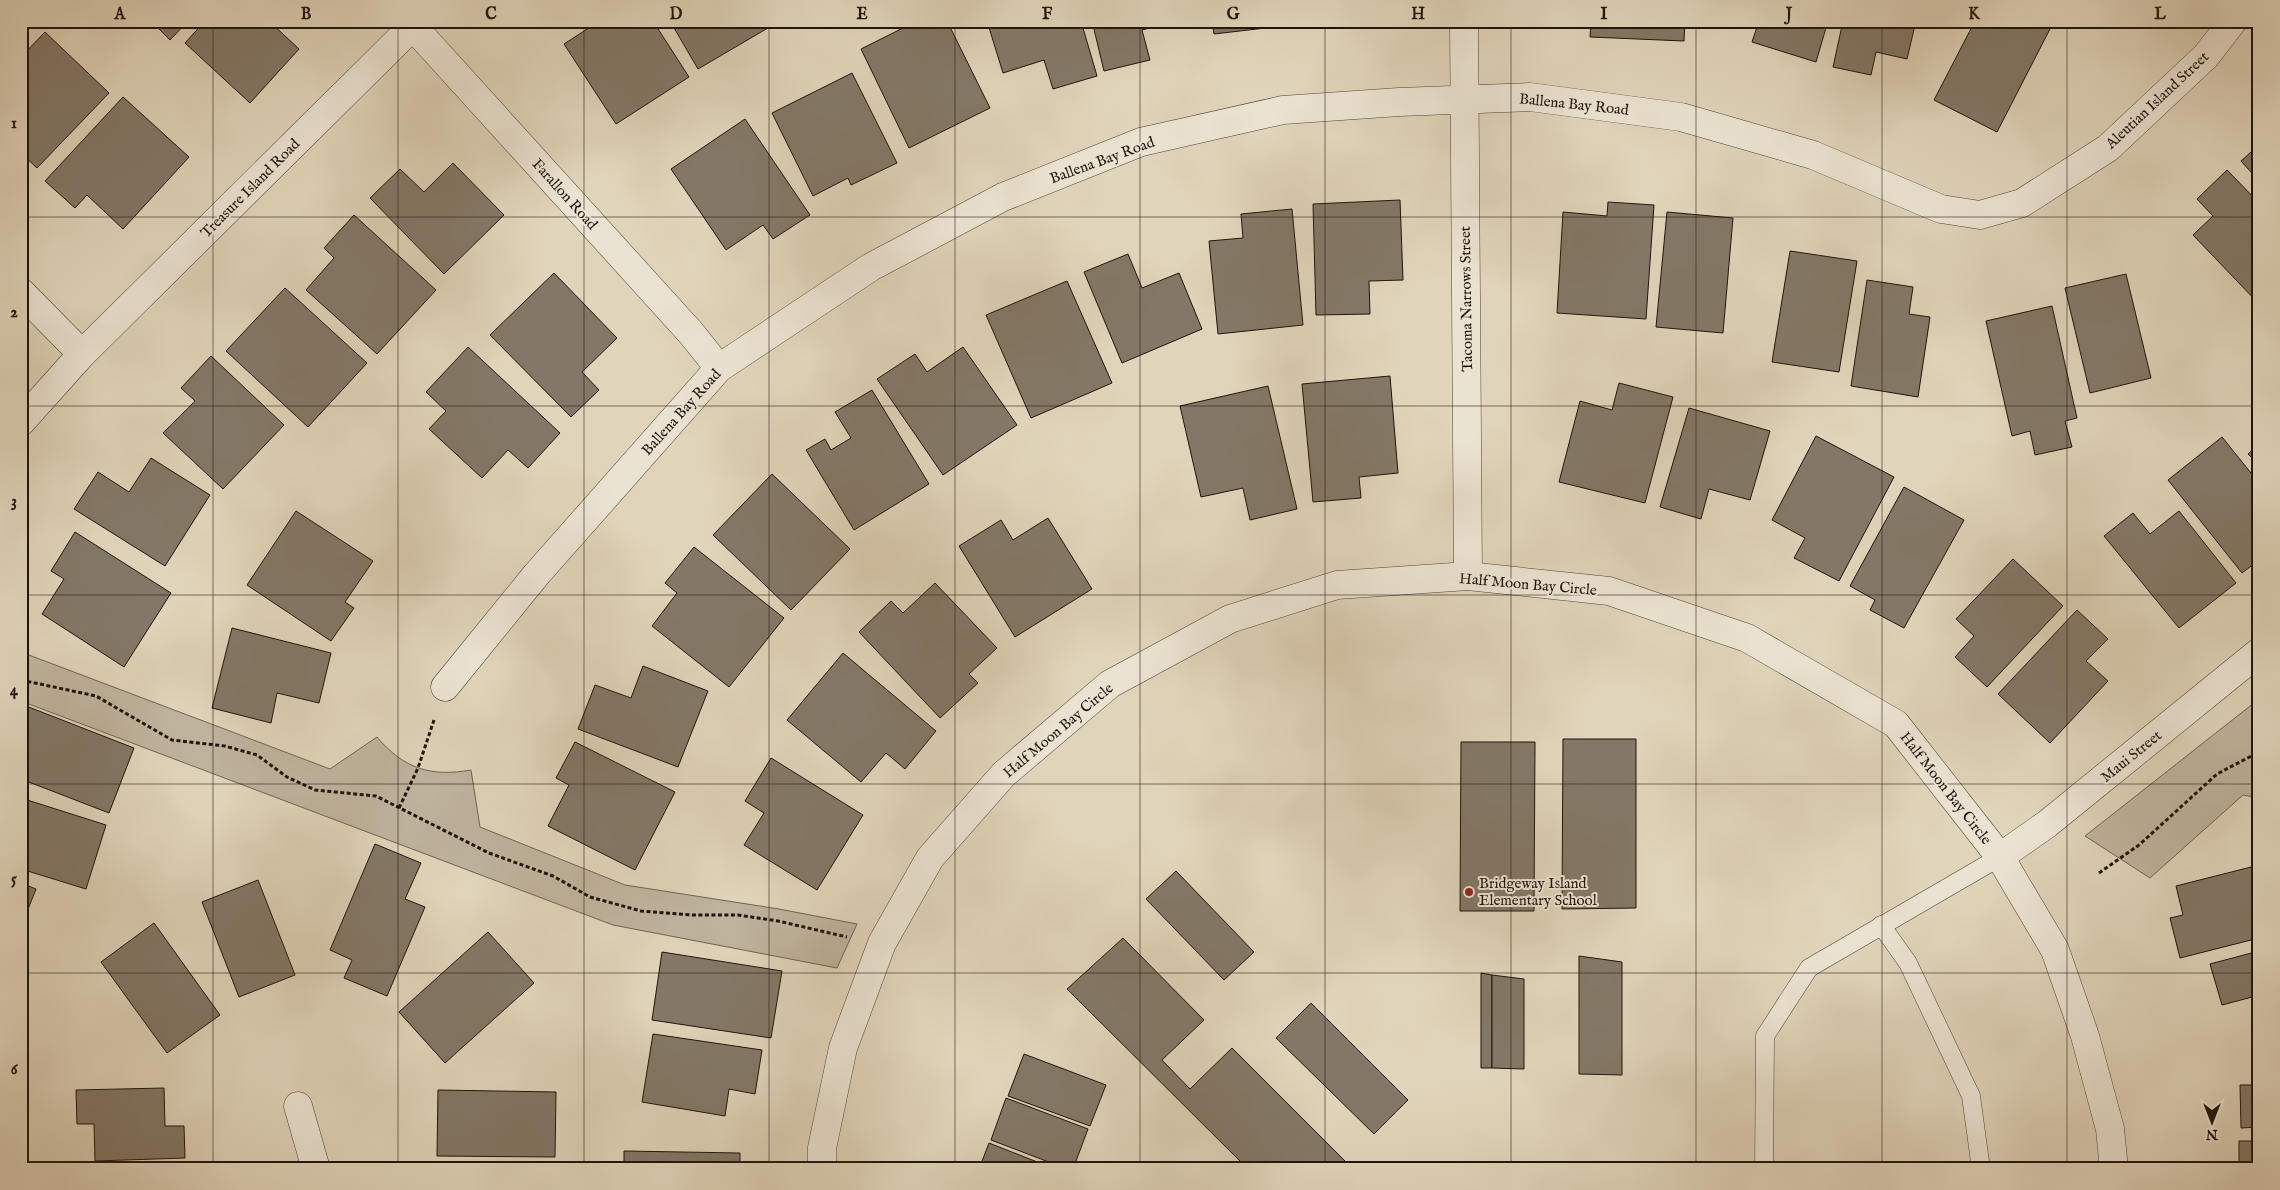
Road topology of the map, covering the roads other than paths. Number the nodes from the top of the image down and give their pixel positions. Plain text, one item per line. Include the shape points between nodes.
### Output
1 (1464, 21) edge
2 (2233, 21) edge
3 (413, 23) edge
4 (1464, 100) junction
5 (2022, 203) joint
6 (21, 292) edge
7 (82, 354) junction
8 (719, 368) junction
9 (21, 422) edge
10 (1468, 576) junction
11 (2259, 652) edge
12 (445, 687) road end
13 (2000, 857) junction
14 (1881, 926) junction
15 (298, 1106) dead end
16 (316, 1169) edge
17 (822, 1169) edge
18 (1764, 1169) edge
19 (1980, 1169) edge
20 (2114, 1169) edge

1 - 4 street, Tacoma Narrows Street
2 - 5 street, Aleutian Island Street via 2206,56 2108,148
3 - 7 street, Treasure Island Road
3 - 8 street, Farallon Road
4 - 5 street, Ballena Bay Road via 1530,97 1681,117 1813,155 1941,209 1980,215
4 - 8 street, Ballena Bay Road via 1283,110 1140,142 1003,197 880,263
4 - 10 street, Tacoma Narrows Street
6 - 7 street
7 - 9 street, Treasure Island Road
8 - 12 street, Ballena Bay Road via 536,575
10 - 13 street, Half Moon Bay Circle via 1609,592 1746,638 1896,724
10 - 17 street, Half Moon Bay Circle via 1338,585 1230,619 1110,684 1004,774 930,858 882,943 843,1048 822,1148
11 - 13 street, Maui Street via 2047,824
13 - 14 lane
13 - 20 street, Half Moon Bay Circle via 2055,950 2085,1036 2110,1129
14 - 18 lane via 1809,968 1765,1036
14 - 19 lane via 1908,963 1971,1096
15 - 16 street

